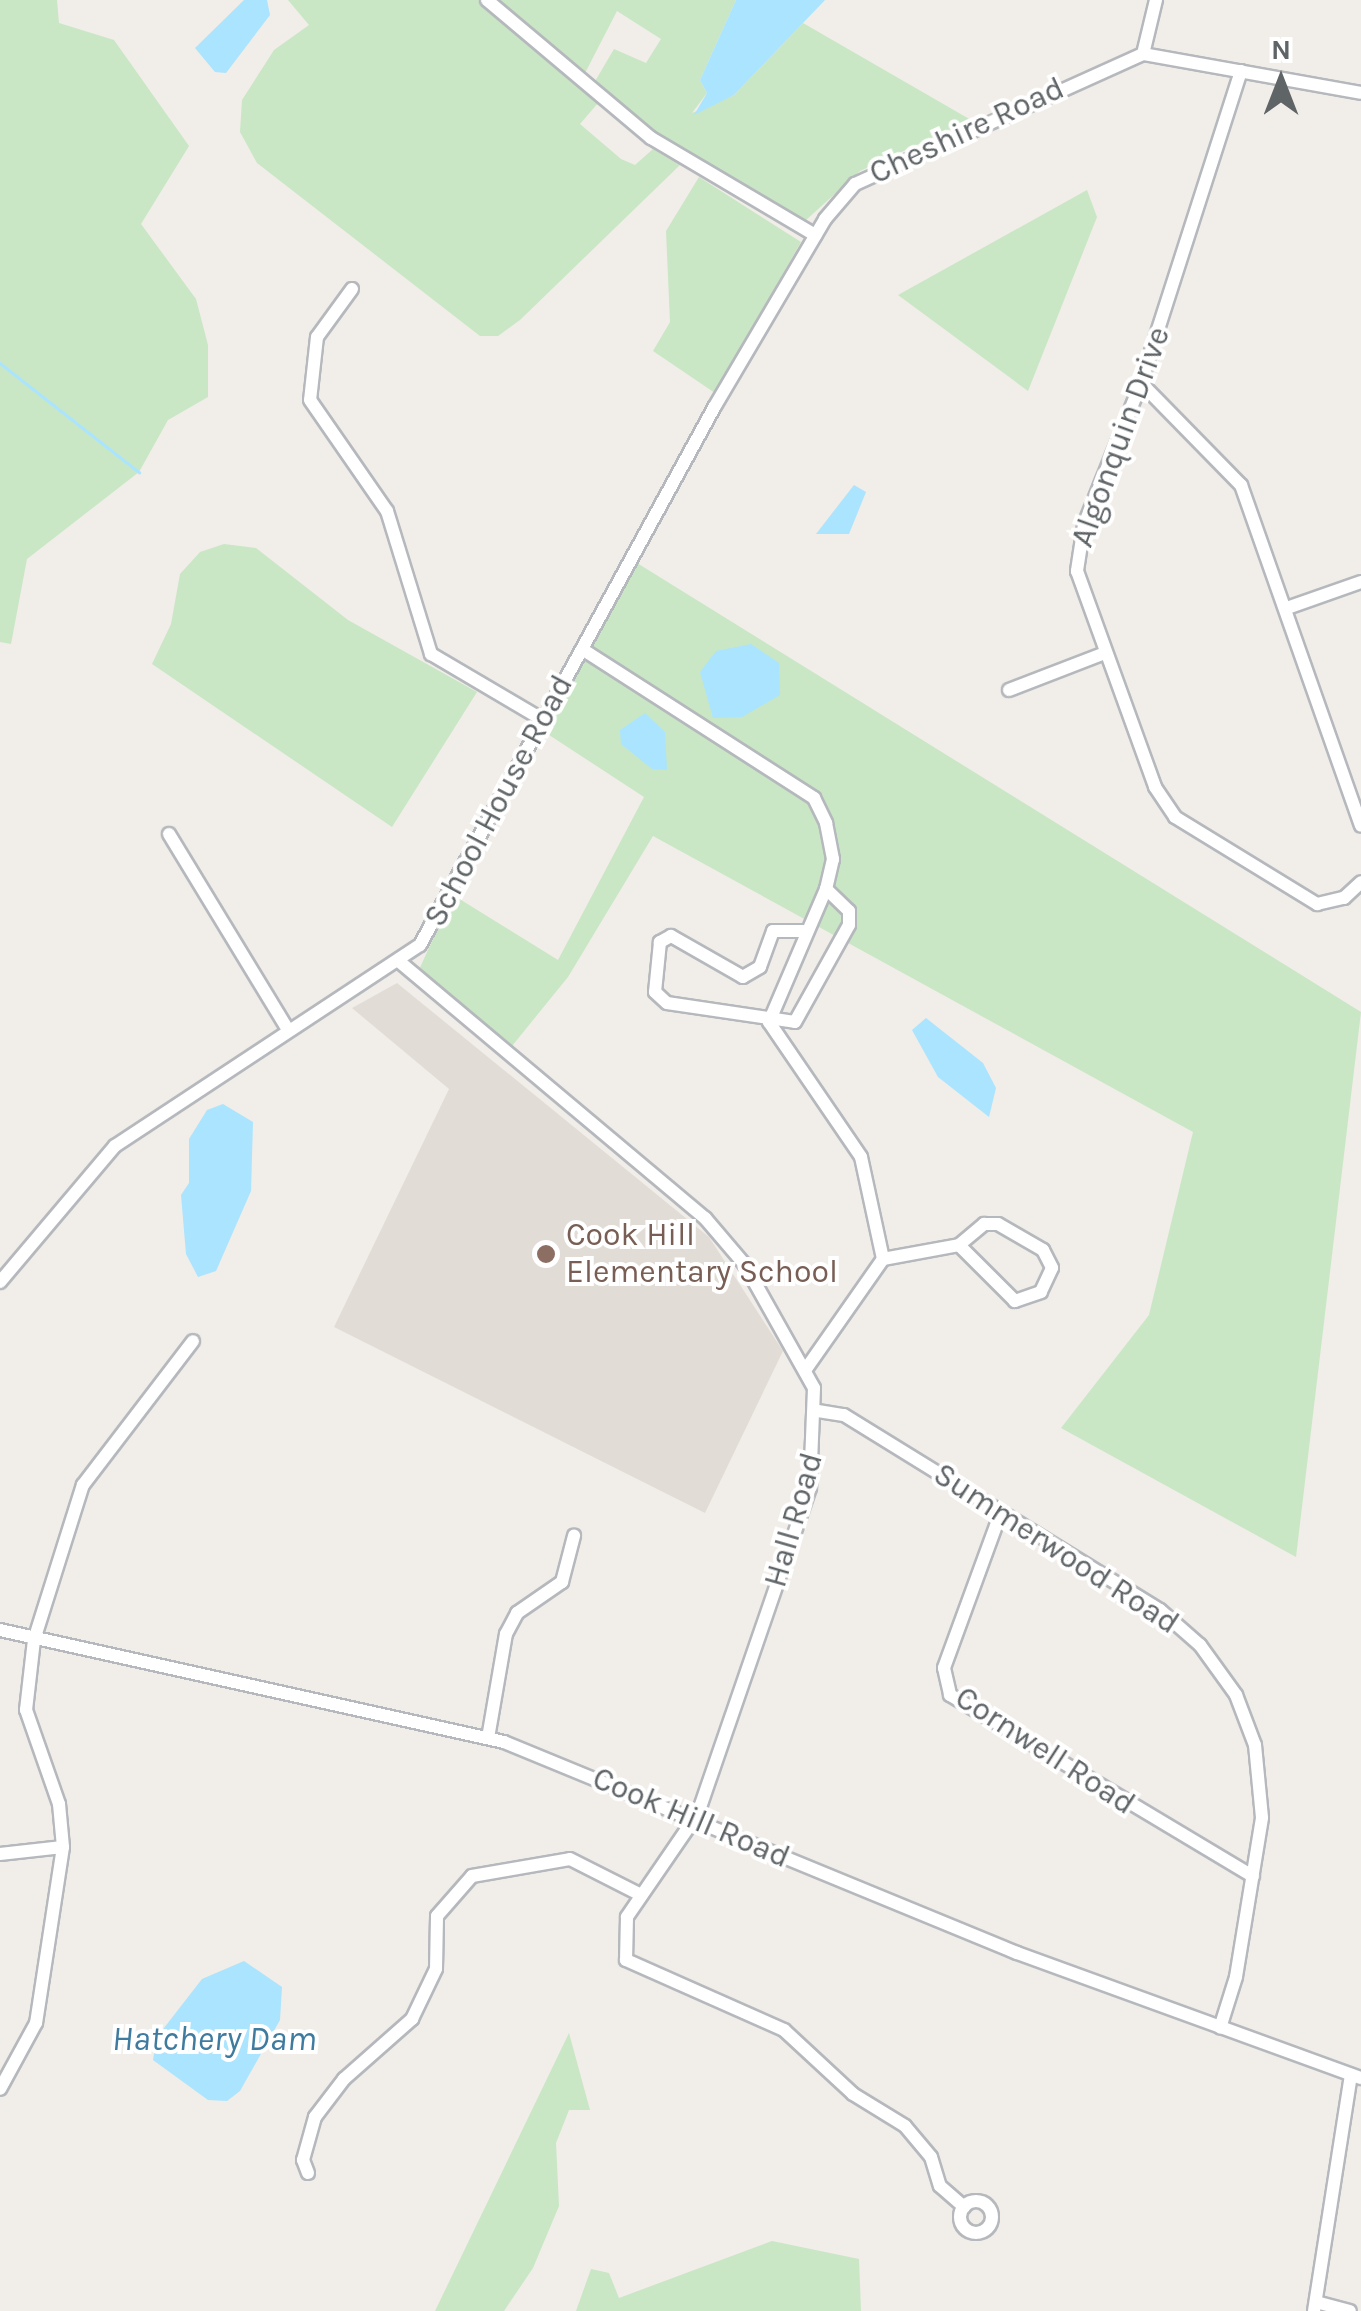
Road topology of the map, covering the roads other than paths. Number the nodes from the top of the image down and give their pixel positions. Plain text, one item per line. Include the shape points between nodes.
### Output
1 (486, 0) edge
2 (1156, 0) edge
3 (1144, 54) junction
4 (1240, 70) junction
5 (1361, 93) edge
6 (815, 236) junction
7 (352, 289) dead end
8 (1141, 384) junction
9 (1361, 582) edge
10 (1287, 608) junction
11 (582, 648) junction
12 (1105, 653) junction
13 (1009, 690) dead end
14 (543, 720) junction
15 (1361, 826) edge
16 (169, 834) dead end
17 (1361, 882) edge
18 (826, 889) junction
19 (803, 931) junction
20 (401, 963) junction
21 (769, 1022) junction
22 (288, 1030) junction
23 (959, 1246) junction
24 (882, 1259) junction
25 (0, 1282) edge
26 (193, 1341) dead end
27 (806, 1368) junction
28 (818, 1412) junction
29 (1000, 1512) junction
30 (574, 1536) dead end
31 (0, 1630) edge
32 (34, 1640) junction
33 (488, 1738) junction
34 (695, 1819) junction
35 (63, 1847) junction
36 (0, 1854) edge
37 (1253, 1876) junction
38 (641, 1894) junction
39 (1220, 2028) junction
40 (1356, 2077) edge
41 (0, 2089) edge
42 (308, 2173) dead end
43 (964, 2206) dead end
44 (1315, 2306) edge
45 (1350, 2311) edge

1 - 6 street via 651,138
2 - 3 street
3 - 4 street
3 - 6 street, Cheshire Road via 875,172 843,195
4 - 5 street
4 - 8 street, Algonquin Drive
6 - 11 street, School House Road
7 - 14 street via 316,337 310,400 388,511 431,654
8 - 10 street via 1241,485
8 - 12 street, Algonquin Drive via 1077,551
9 - 10 street
10 - 15 street
11 - 14 street, School House Road
11 - 18 street via 814,798 833,859
12 - 13 street
12 - 17 street, Algonquin Drive via 1155,787 1175,816 1317,904 1344,898
14 - 20 street, School House Road via 440,914
16 - 22 street
18 - 19 street
18 - 21 street via 850,911 849,925 795,1022
19 - 21 street
19 - 21 street via 772,931 760,967 743,977 682,941 660,942 654,992 667,1003 742,1010
20 - 22 street, School House Road
20 - 27 street, Hall Road via 705,1218 745,1266
21 - 24 street via 862,1157
22 - 25 street, School House Road via 115,1146
23 - 23 street via 1016,1300 1042,1292 1052,1268 1044,1250 998,1224 984,1224
23 - 24 street
24 - 27 street
26 - 32 street via 83,1485
27 - 28 street, Hall Road
28 - 29 street, Summerwood Road via 844,1415
28 - 34 street, Hall Road via 810,1488
29 - 37 street, Summerwood Road via 1160,1610 1216,1665 1244,1715 1259,1769
29 - 37 street, Cornwell Road via 944,1668 950,1695
30 - 33 street via 562,1582 518,1613 506,1634
31 - 32 street, Cook Hill Road
32 - 33 street, Cook Hill Road
32 - 35 street via 26,1710 59,1804
33 - 34 street, Cook Hill Road
34 - 38 street, Hall Road
34 - 39 street, Cook Hill Road
35 - 36 street
35 - 41 street via 36,2023
37 - 39 street, Summerwood Road
38 - 42 street via 570,1859 472,1876 437,1916 436,1969 412,2020 344,2080 315,2118 303,2160
38 - 43 street, Hall Road via 621,1940 626,1960 784,2030 853,2094 905,2126 930,2156 940,2186
39 - 40 street, Cook Hill Road
40 - 44 street
44 - 45 street

